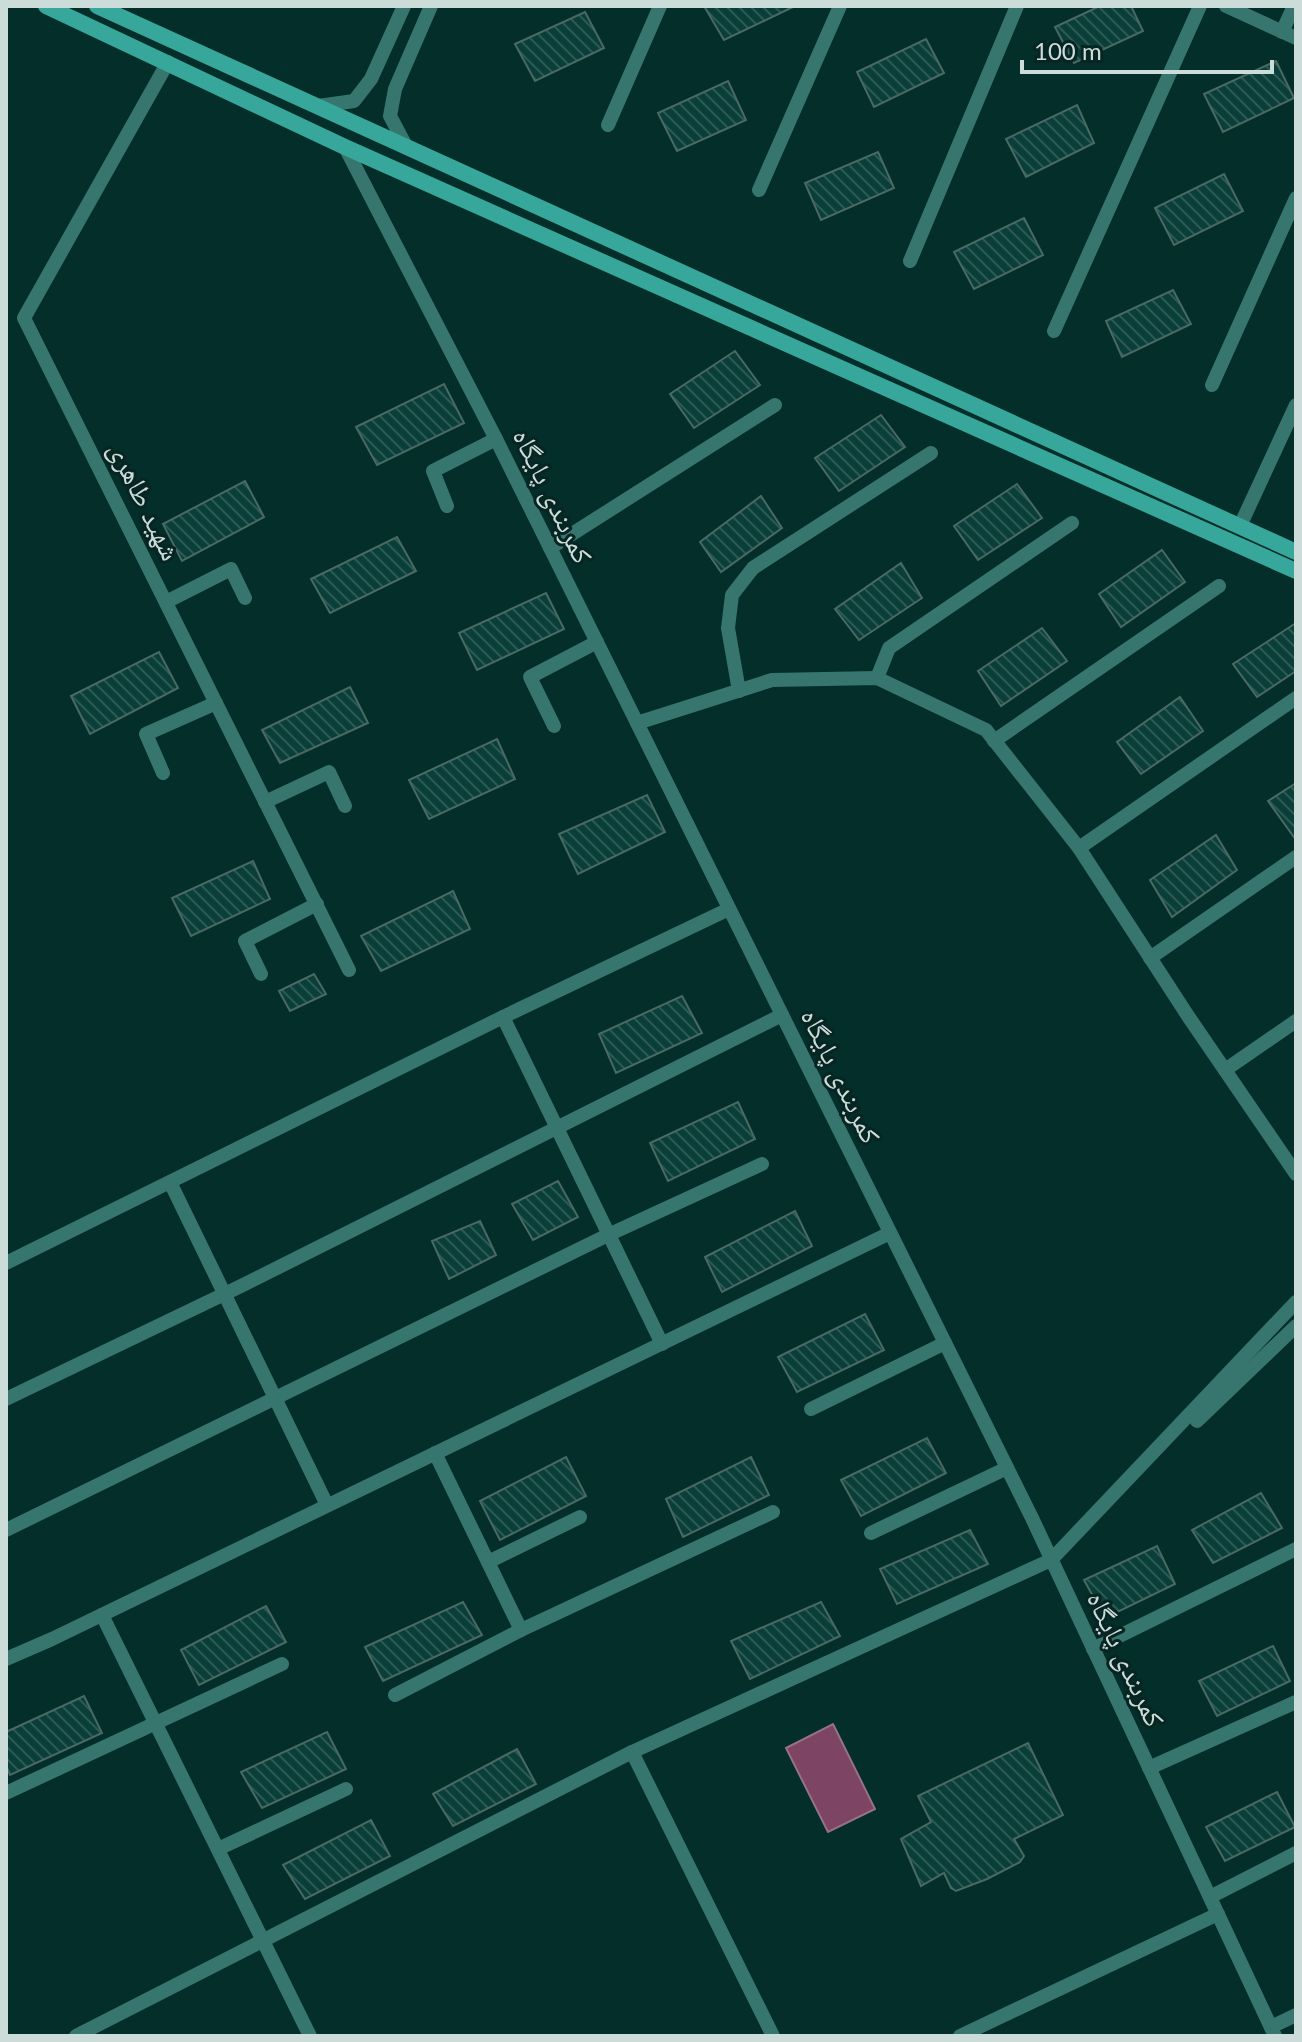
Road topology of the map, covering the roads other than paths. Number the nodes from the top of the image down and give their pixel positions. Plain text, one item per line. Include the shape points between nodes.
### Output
1 (46, 6) edge
2 (97, 6) edge
3 (404, 6) edge
4 (431, 6) edge
5 (660, 6) edge
6 (840, 6) edge
7 (1017, 6) edge
8 (1200, 6) edge
9 (1226, 6) edge
10 (1294, 6) edge
11 (1289, 35) edge
12 (168, 62) junction
13 (318, 106) junction
14 (608, 125) dead end
15 (406, 146) junction
16 (345, 147) junction
17 (759, 190) dead end
18 (1296, 198) edge
19 (611, 240) junction
20 (910, 261) dead end
21 (602, 262) junction
22 (1054, 331) dead end
23 (1212, 385) dead end
24 (775, 405) dead end
25 (1296, 405) edge
26 (496, 439) junction
27 (931, 453) dead end
28 (447, 506) dead end
29 (1072, 523) dead end
30 (1240, 526) junction
31 (550, 548) junction
32 (1296, 552) edge
33 (1296, 571) edge
34 (1219, 586) dead end
35 (245, 598) dead end
36 (166, 602) junction
37 (597, 642) junction
38 (877, 678) junction
39 (739, 691) junction
40 (1296, 698) edge
41 (216, 703) junction
42 (637, 723) junction
43 (554, 726) dead end
44 (994, 741) junction
45 (163, 773) dead end
46 (265, 802) junction
47 (345, 806) dead end
48 (1079, 848) junction
49 (1296, 857) edge
50 (317, 904) junction
51 (729, 909) junction
52 (1150, 958) junction
53 (349, 970) dead end
54 (261, 974) dead end
55 (782, 1015) junction
56 (503, 1017) junction
57 (1296, 1021) edge
58 (1225, 1070) junction
59 (556, 1128) junction
60 (762, 1164) dead end
61 (1296, 1174) edge
62 (170, 1182) junction
63 (890, 1233) junction
64 (608, 1235) junction
65 (6, 1263) edge
66 (224, 1294) junction
67 (1296, 1302) edge
68 (1296, 1326) edge
69 (945, 1343) junction
70 (662, 1344) junction
71 (6, 1399) edge
72 (276, 1399) junction
73 (811, 1409) dead end
74 (435, 1453) junction
75 (1007, 1468) junction
76 (327, 1505) junction
77 (773, 1512) dead end
78 (580, 1517) dead end
79 (6, 1530) edge
80 (871, 1533) dead end
81 (1296, 1549) edge
82 (488, 1562) junction
83 (1053, 1565) junction
84 (102, 1615) junction
85 (521, 1630) junction
86 (1093, 1649) junction
87 (6, 1659) edge
88 (282, 1664) dead end
89 (395, 1695) dead end
90 (1296, 1702) edge
91 (156, 1723) junction
92 (632, 1752) junction
93 (1149, 1768) junction
94 (346, 1789) dead end
95 (6, 1793) edge
96 (218, 1849) junction
97 (1296, 1853) edge
98 (1210, 1897) junction
99 (1218, 1914) junction
100 (264, 1941) junction
101 (1296, 2015) edge
102 (1273, 2031) edge
103 (76, 2036) edge
104 (310, 2036) edge
105 (773, 2036) edge
106 (960, 2036) edge

1 - 12 street
2 - 13 street
3 - 13 street via 371,79 354,101
4 - 15 street via 395,89 390,116
5 - 14 street
6 - 17 street
7 - 20 street
8 - 22 street
9 - 11 street
10 - 11 street
12 - 16 street
12 - 36 street, شهید طاهری via 24,318
13 - 15 street
15 - 19 street
16 - 21 street
16 - 26 street, کمربندی پایگاه
18 - 23 street
19 - 21 street
19 - 30 street
21 - 33 street
24 - 31 street
25 - 30 street
26 - 28 street via 433,471
26 - 31 street, کمربندی پایگاه
27 - 39 street via 753,568 732,595 728,628
29 - 38 street via 889,648
30 - 32 street
31 - 37 street, کمربندی پایگاه
34 - 44 street
35 - 36 street via 231,569
36 - 41 street, شهید طاهری
37 - 42 street, کمربندی پایگاه
37 - 43 street via 530,677
38 - 39 street via 772,680
38 - 44 street via 986,730
39 - 42 street
40 - 48 street
41 - 45 street via 146,734
41 - 46 street, شهید طاهری
42 - 51 street, کمربندی پایگاه
44 - 48 street
46 - 47 street via 329,772
46 - 50 street, شهید طاهری
48 - 52 street
49 - 52 street
50 - 53 street, شهید طاهری
50 - 54 street via 245,941
51 - 55 street, کمربندی پایگاه
51 - 56 street
52 - 58 street
55 - 59 street
55 - 63 street, کمربندی پایگاه
56 - 59 street
56 - 62 street
57 - 58 street
58 - 61 street
59 - 64 street
59 - 66 street
60 - 64 street
62 - 65 street
62 - 66 street
63 - 69 street, کمربندی پایگاه
63 - 70 street
64 - 70 street
64 - 72 street
66 - 71 street
66 - 72 street
67 - 83 street
68 - 83 street
69 - 73 street
69 - 75 street, کمربندی پایگاه
70 - 74 street
72 - 76 street
72 - 79 street
74 - 76 street
74 - 82 street
75 - 80 street
75 - 83 street, کمربندی پایگاه
76 - 84 street
77 - 85 street
78 - 82 street
81 - 86 street
82 - 85 street
83 - 86 street, کمربندی پایگاه
83 - 92 street
84 - 87 street
84 - 91 street
85 - 89 street
86 - 93 street, کمربندی پایگاه
88 - 91 street
90 - 93 street
91 - 95 street
91 - 96 street
92 - 100 street
92 - 105 street
93 - 98 street, کمربندی پایگاه
94 - 96 street
96 - 100 street
97 - 98 street
98 - 99 street, کمربندی پایگاه
99 - 102 street, کمربندی پایگاه
99 - 106 street
100 - 103 street
100 - 104 street
101 - 102 street

